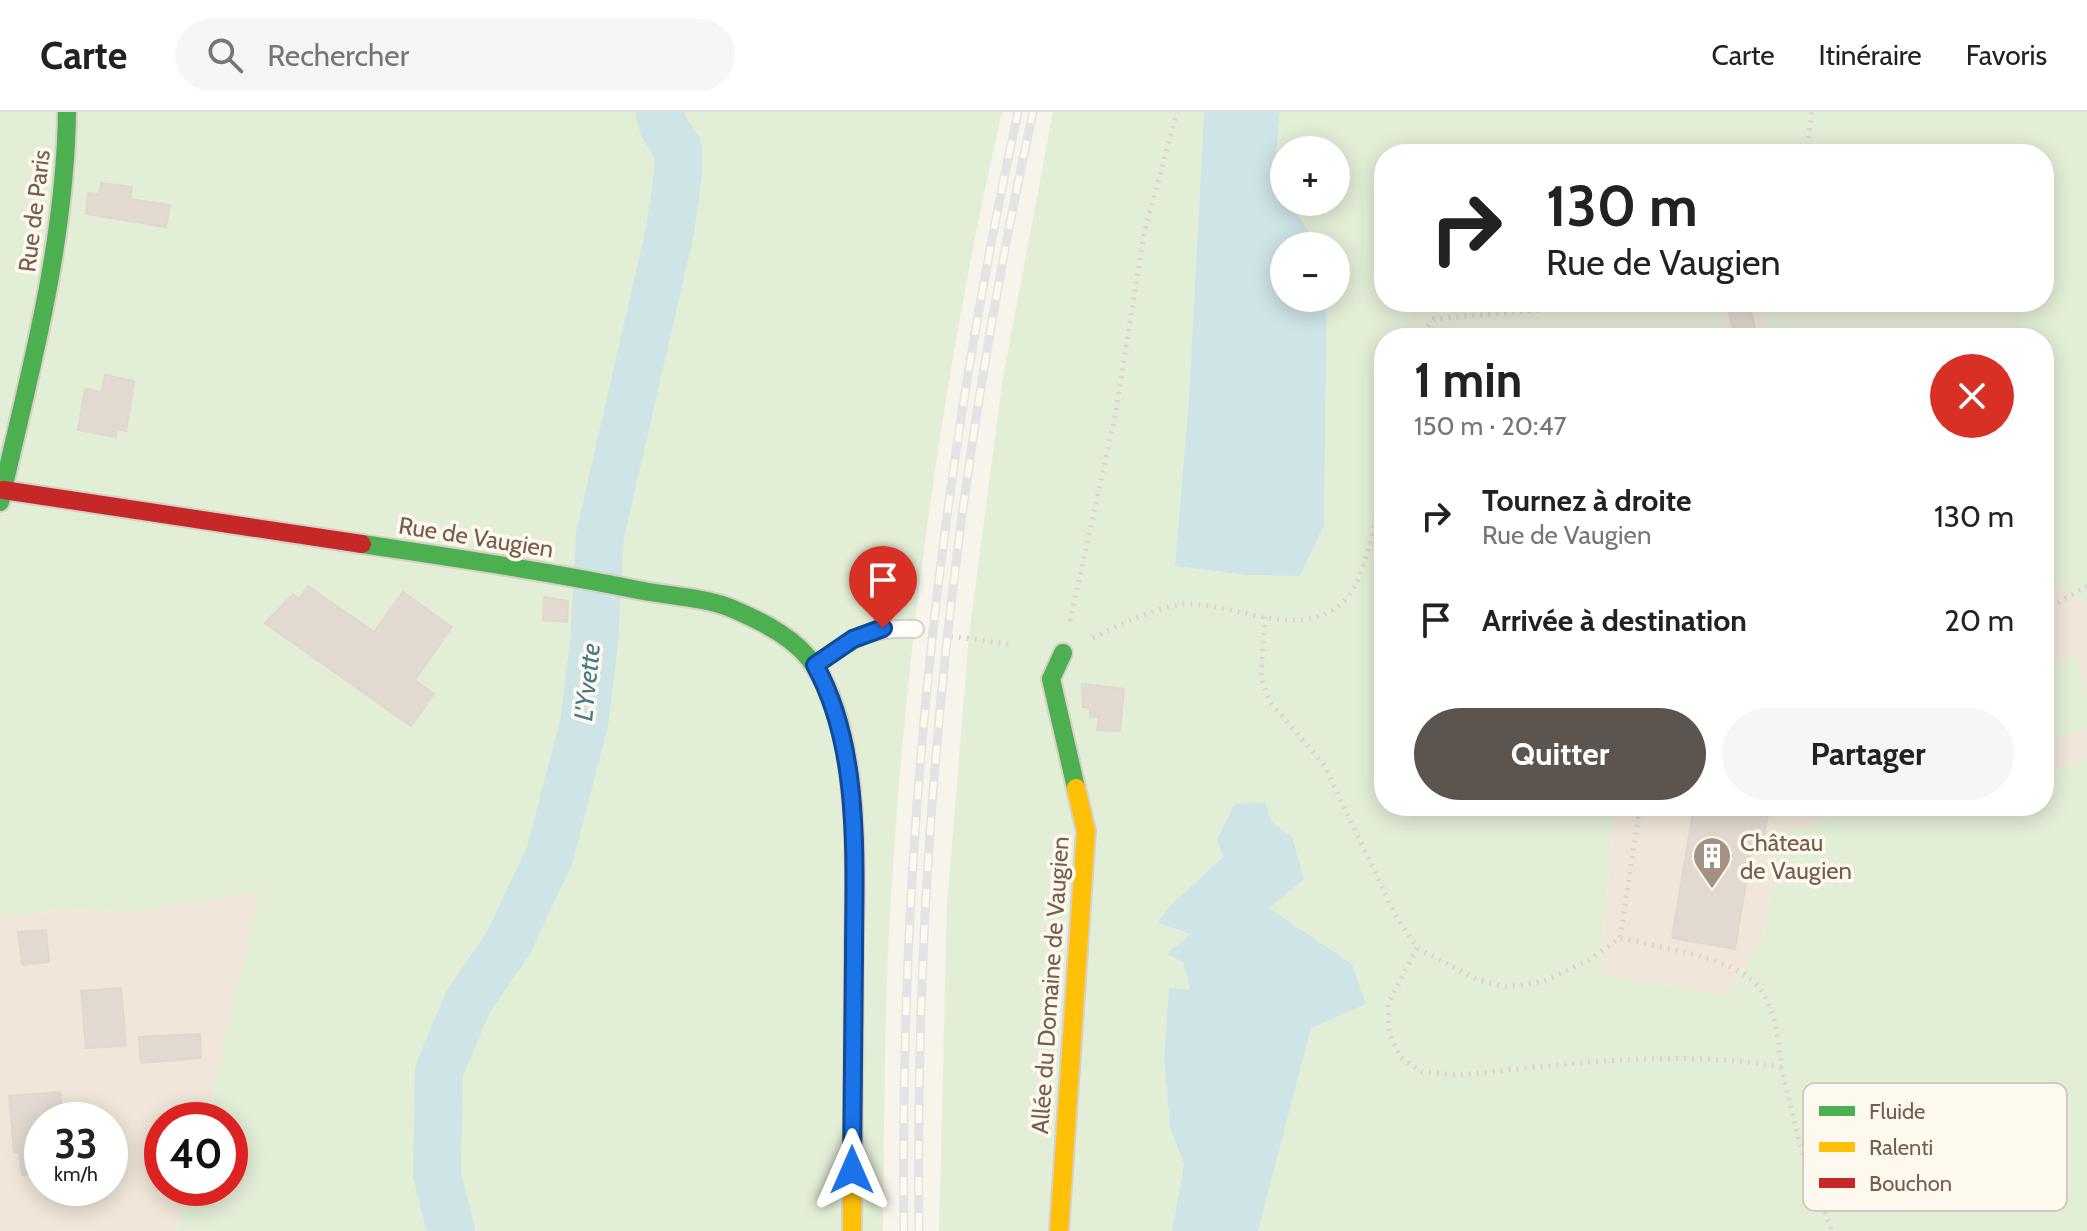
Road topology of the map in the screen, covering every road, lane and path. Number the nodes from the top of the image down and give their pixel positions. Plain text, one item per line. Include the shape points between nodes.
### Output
1 (67, 112) edge
2 (1177, 112) edge
3 (1812, 112) edge
4 (1807, 144) edge
5 (1517, 312) edge
6 (1426, 328) edge
7 (1, 496) edge
8 (1374, 519) edge
9 (2087, 586) edge
10 (2054, 605) edge
11 (1265, 617) junction
12 (915, 629) joint
13 (1009, 644) dead end
14 (1063, 653) junction
15 (815, 665) junction
16 (1638, 816) edge
17 (1620, 938) junction
18 (1417, 948) junction
19 (1781, 1067) junction
20 (1803, 1157) edge
21 (1824, 1211) edge
22 (852, 1231) edge
23 (1059, 1231) edge
24 (1832, 1231) edge

1 - 7 street, Rue de Paris via 68,171 52,273
2 - 14 path via 1144,234 1115,417
3 - 4 path
5 - 6 path via 1434,319
7 - 15 street, Rue de Vaugien via 560,574 730,608 786,636
8 - 11 path via 1362,569 1342,604 1305,620
9 - 10 path
11 - 14 path via 1184,604 1115,627
11 - 18 path via 1261,677 1269,701 1324,765 1396,916
12 - 13 path
12 - 15 lane via 883,628 853,639
14 - 23 street, Allée du Domaine de Vaugien via 1051,679 1086,831
15 - 22 street, Rue de Vaugien via 845,741 855,872
16 - 17 path
17 - 18 path via 1545,981 1506,987 1476,979
17 - 19 path via 1720,963 1759,987 1779,1038
18 - 19 path via 1388,1004 1389,1033 1400,1057 1422,1072 1458,1075 1680,1056
19 - 20 path
21 - 24 path

